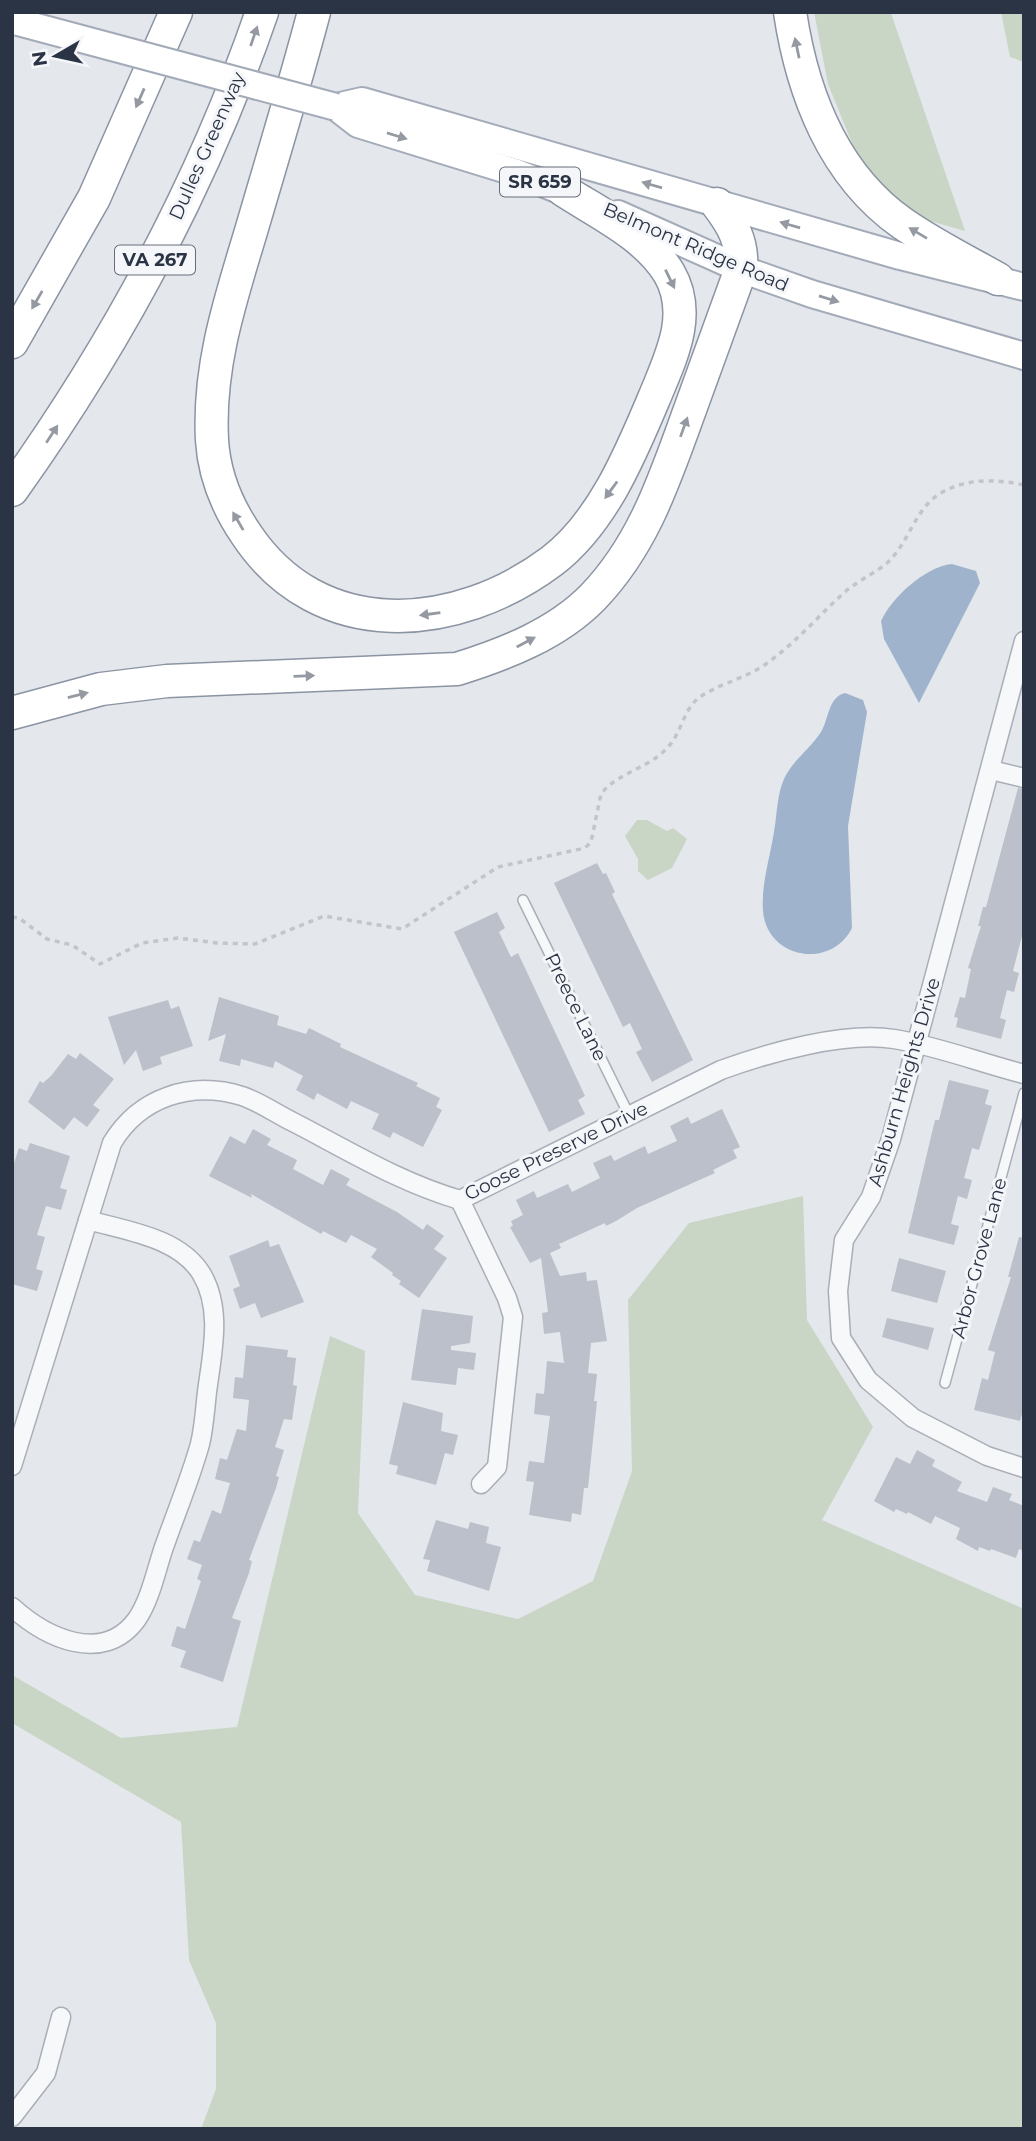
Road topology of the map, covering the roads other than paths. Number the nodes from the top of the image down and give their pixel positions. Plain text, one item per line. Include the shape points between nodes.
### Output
1 (176, 12) edge
2 (262, 12) edge
3 (314, 12) edge
4 (790, 12) edge
5 (15, 21) edge
6 (336, 107) junction
7 (563, 190) junction
8 (717, 204) junction
9 (741, 269) junction
10 (1011, 283) edge
11 (12, 342) edge
12 (1024, 356) edge
13 (12, 490) edge
14 (1024, 641) edge
15 (12, 713) edge
16 (991, 770) junction
17 (1024, 778) edge
18 (523, 900) dead end
19 (917, 1045) junction
20 (1024, 1074) edge
21 (1024, 1093) edge
22 (629, 1115) junction
23 (460, 1200) junction
24 (88, 1220) junction
25 (945, 1383) dead end
26 (12, 1466) edge
27 (1024, 1468) edge
28 (481, 1484) dead end
29 (12, 1607) edge
30 (61, 2017) dead end
31 (12, 2117) edge

1 -> 11 highway via 94,198
13 -> 2 highway, Dulles Greenway / VA 267 via 97,363 151,268 207,154
7 -> 3 highway via 656,256 677,293 676,342 622,474 555,559 498,596 469,607 422,616 374,615 344,608 287,578 253,545 222,490 212,444 211,409 221,330
10 -> 4 highway via 903,224 864,190 827,134 812,101
5 - 6 main road, Belmont Ridge Road / SR 659, bridge
6 -> 7 main road, Belmont Ridge Road / SR 659 via 358,124
8 -> 6 main road, Belmont Ridge Road / SR 659 via 362,101
7 - 9 main road, Belmont Ridge Road / SR 659
8 - 9 highway via 738,238
10 -> 8 main road, Belmont Ridge Road / SR 659
9 -> 12 main road, Belmont Ridge Road / SR 659 via 917,327
15 -> 9 highway via 101,689 167,681 457,668 501,656 554,628 591,599 627,558 656,503
14 - 16 street, Ashburn Heights Drive
16 - 17 street
16 - 19 street, Ashburn Heights Drive
18 - 22 lane, Preece Lane
19 - 20 street, Goose Preserve Drive
19 - 22 street, Goose Preserve Drive via 893,1039 836,1041 763,1055
19 - 27 street, Ashburn Heights Drive via 871,1197 845,1240 838,1291 841,1338 868,1380 913,1418 987,1456
21 - 25 lane, Arbor Grove Lane
22 - 23 street, Goose Preserve Drive
23 - 24 street, Goose Preserve Drive via 422,1189 242,1096 184,1091 164,1097 124,1124 112,1143
23 - 28 street via 513,1317 496,1467
24 - 26 street, Goose Preserve Drive
24 - 29 street via 170,1245 187,1256 211,1292 214,1334 201,1442 137,1619 123,1632 98,1643 71,1644
30 - 31 street via 46,2073

